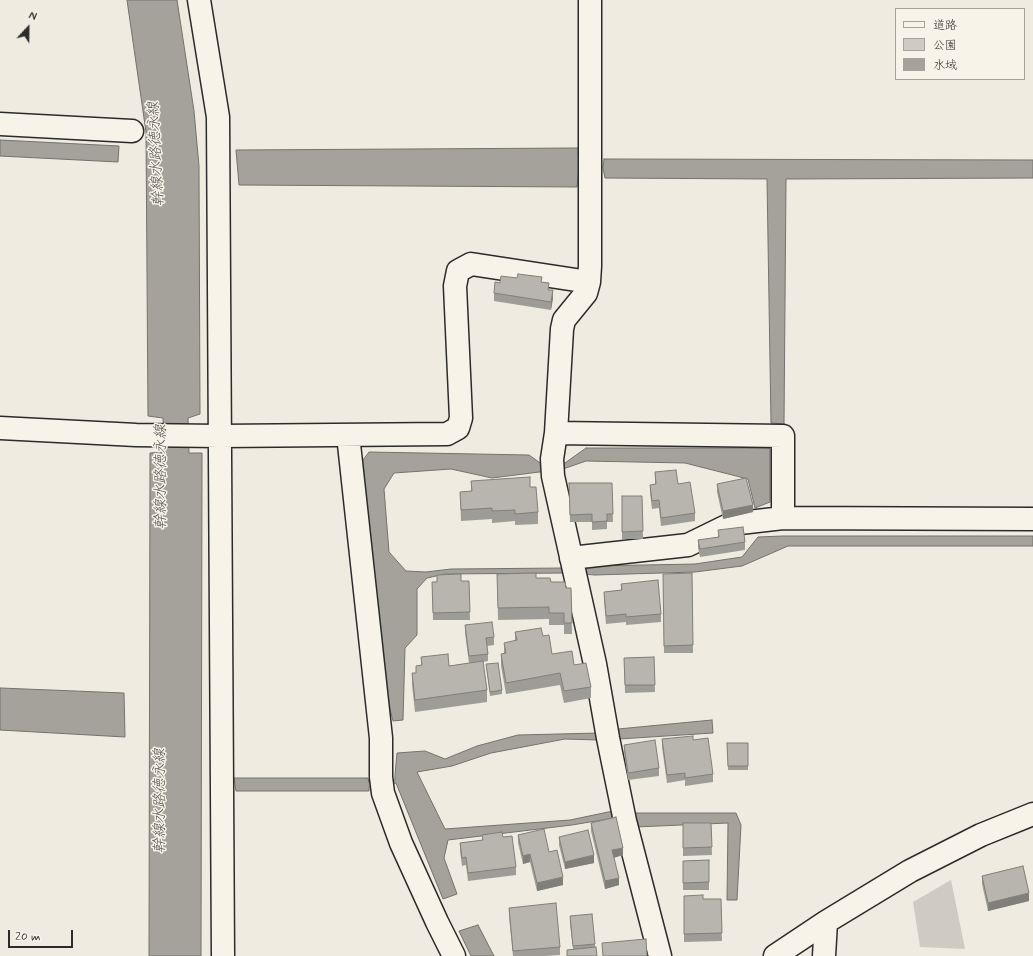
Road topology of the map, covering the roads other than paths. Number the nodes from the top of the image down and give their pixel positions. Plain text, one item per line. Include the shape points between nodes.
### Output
1 (199, 0) edge
2 (590, 0) edge
3 (0, 124) edge
4 (132, 131) dead end
5 (589, 282) junction
6 (0, 428) edge
7 (556, 433) junction
8 (348, 435) junction
9 (220, 436) junction
10 (783, 518) junction
11 (1033, 519) edge
12 (571, 558) junction
13 (1033, 814) edge
14 (826, 922) junction
15 (223, 956) edge
16 (454, 956) edge
17 (660, 956) edge
18 (775, 956) edge
19 (824, 956) edge

1 - 9 street via 218,117
2 - 5 street
3 - 4 street
5 - 7 street via 586,293 563,324
5 - 8 street via 470,264 458,271 454,286 461,418 458,428 447,434
6 - 9 street via 157,436
7 - 10 street via 783,436
7 - 12 street via 553,467
8 - 9 street
8 - 16 street via 380,738 382,785 401,843
9 - 15 street
10 - 11 street
10 - 12 street via 731,524 688,545
12 - 17 street via 595,664 625,821
13 - 14 street via 981,835 910,871
14 - 18 street
14 - 19 street

